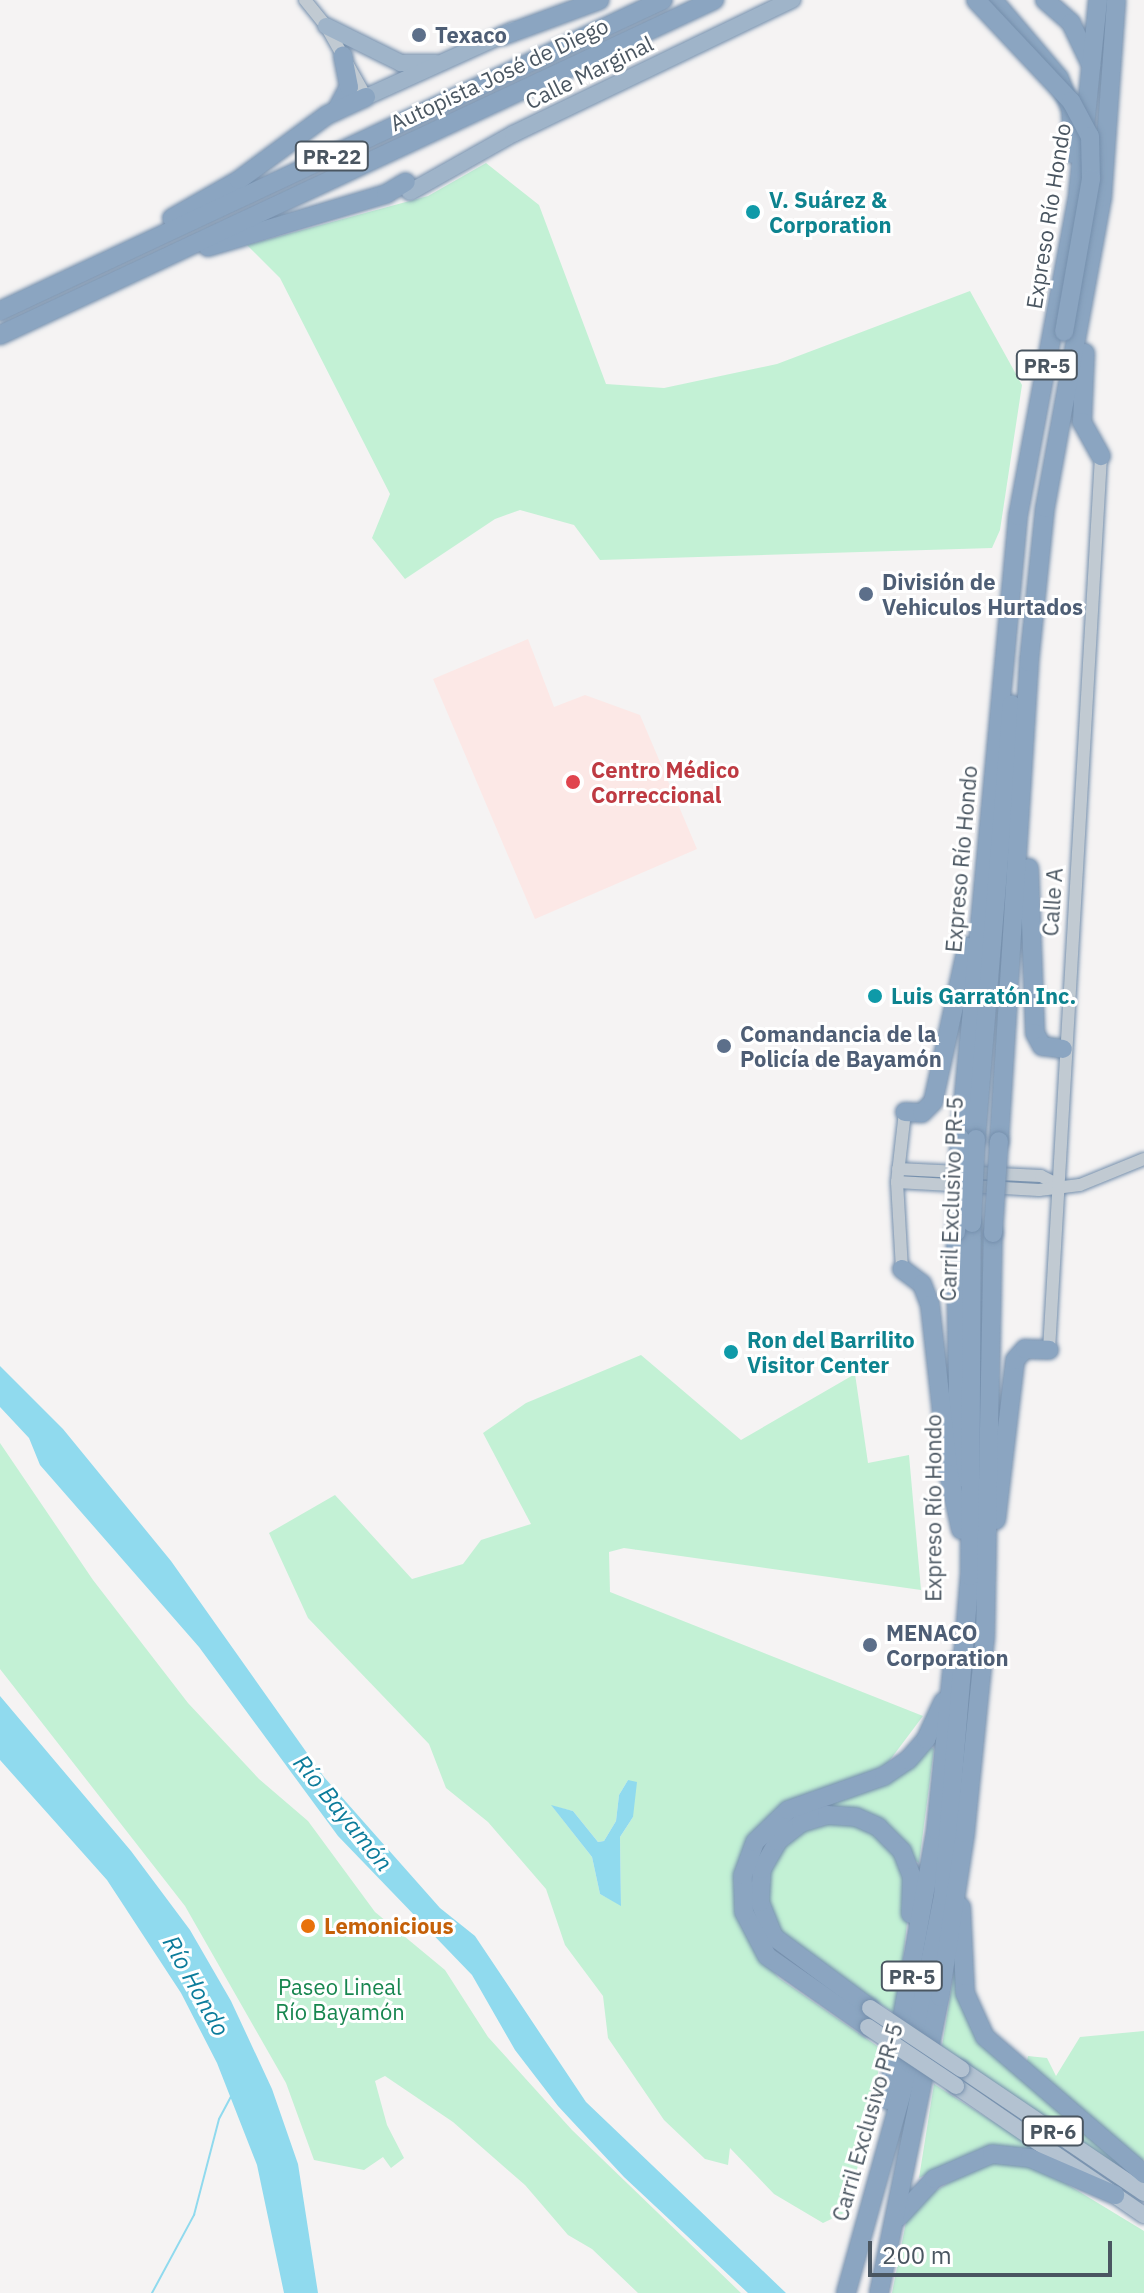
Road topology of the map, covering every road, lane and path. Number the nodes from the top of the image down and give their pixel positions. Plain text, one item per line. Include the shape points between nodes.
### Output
1 (305, 0) edge
2 (581, 0) edge
3 (600, 0) edge
4 (663, 0) edge
5 (689, 0) edge
6 (714, 0) edge
7 (792, 0) edge
8 (976, 0) edge
9 (993, 0) edge
10 (1045, 0) edge
11 (1098, 0) edge
12 (1116, 0) edge
13 (326, 26) junction
14 (502, 36) junction
15 (343, 56) junction
16 (441, 63) junction
17 (1093, 70) junction
18 (366, 97) junction
19 (463, 106) junction
20 (336, 111) junction
21 (392, 128) junction
22 (403, 145) junction
23 (408, 187) joint
24 (1078, 194) junction
25 (1096, 242) junction
26 (63, 280) junction
27 (73, 298) junction
28 (0, 311) edge
29 (0, 335) edge
30 (1101, 456) joint
31 (1021, 826) junction
32 (979, 911) junction
33 (1063, 1049) junction
34 (905, 1112) joint
35 (968, 1139) junction
36 (1144, 1159) edge
37 (898, 1176) junction
38 (1059, 1185) junction
39 (964, 1228) junction
40 (902, 1269) joint
41 (1049, 1350) joint
42 (961, 1530) junction
43 (989, 1546) junction
44 (952, 1681) junction
45 (958, 1879) junction
46 (870, 2008) joint
47 (868, 2027) joint
48 (900, 2046) junction
49 (1144, 2174) edge
50 (1144, 2193) edge
51 (1115, 2195) junction
52 (1144, 2215) edge
53 (893, 2227) junction
54 (848, 2267) junction
55 (880, 2291) edge
56 (839, 2293) edge
57 (846, 2293) edge

1 - 13 street
2 - 14 highway
3 - 14 highway
4 - 21 highway, Autopista José de Diego / PR-22
5 - 19 highway
6 - 22 highway, Autopista José de Diego / PR-22
7 - 23 highway, Calle Marginal
8 - 35 highway, Carril Exclusivo PR-5, bridge via 1071,101 1090,136 1091,179 1025,553
9 - 24 highway via 1063,86 1073,124
10 - 17 highway via 1071,23
11 - 17 highway, Expreso Río Hondo / PR-5
12 - 25 highway, Expreso Río Hondo / PR-5
13 - 15 street
13 - 16 highway via 401,63
14 - 16 highway
15 - 18 street
15 - 20 highway via 349,87
16 - 18 highway
17 - 24 highway, Expreso Río Hondo / PR-5
18 - 20 highway
19 - 21 highway
19 - 22 highway
20 - 26 highway via 239,180
21 - 26 highway, Autopista José de Diego / PR-22
22 - 27 highway, Autopista José de Diego / PR-22
23 - 27 highway via 238,236
24 - 32 highway, Expreso Río Hondo / PR-5 via 1018,516
25 - 30 highway via 1081,413
25 - 31 highway, Expreso Río Hondo / PR-5 via 1045,508 1029,662
26 - 28 highway, Autopista José de Diego / PR-22
27 - 29 highway, Autopista José de Diego / PR-22
30 - 33 street, Calle A
31 - 33 highway via 1029,857 1035,1033 1040,1045
31 - 43 highway, Expreso Río Hondo / PR-5, bridge via 987,1351
32 - 34 highway via 933,1102 922,1113
32 - 35 highway, Expreso Río Hondo / PR-5
33 - 38 street, Calle A
34 - 37 street
35 - 39 highway, Expreso Río Hondo / PR-5, bridge
36 - 38 street via 1080,1185
37 - 38 street via 1039,1190
37 - 40 street
38 - 41 street, Calle A
39 - 42 highway, Expreso Río Hondo / PR-5
39 - 54 highway, Carril Exclusivo PR-5 via 969,1592 943,1896 910,2064
40 - 42 highway via 922,1284 930,1305 949,1474
41 - 43 highway via 1025,1349 1015,1360 1002,1502
42 - 44 highway, Expreso Río Hondo / PR-5
43 - 45 highway, Expreso Río Hondo / PR-5 via 985,1637
44 - 47 highway via 930,1731 908,1760 884,1776 788,1810 755,1842 743,1875 744,1912 767,1956
44 - 48 highway, Expreso Río Hondo / PR-5 via 936,1830
45 - 49 highway via 962,1981 977,2025 999,2050
45 - 53 highway, Expreso Río Hondo / PR-5
46 - 48 highway via 788,1951 762,1912 760,1879 767,1858 783,1836 812,1818 843,1815 869,1821 892,1838 908,1863 914,1892 902,1970
46 - 50 main road, PR-6, bridge
47 - 51 main road, PR-6, bridge
48 - 54 highway, Expreso Río Hondo / PR-5
51 - 52 main road, PR-6
51 - 53 highway via 1030,2158 992,2154 934,2179 908,2202
53 - 55 highway, Expreso Río Hondo / PR-5
54 - 56 highway, Expreso Río Hondo / PR-5
54 - 57 highway, Carril Exclusivo PR-5

